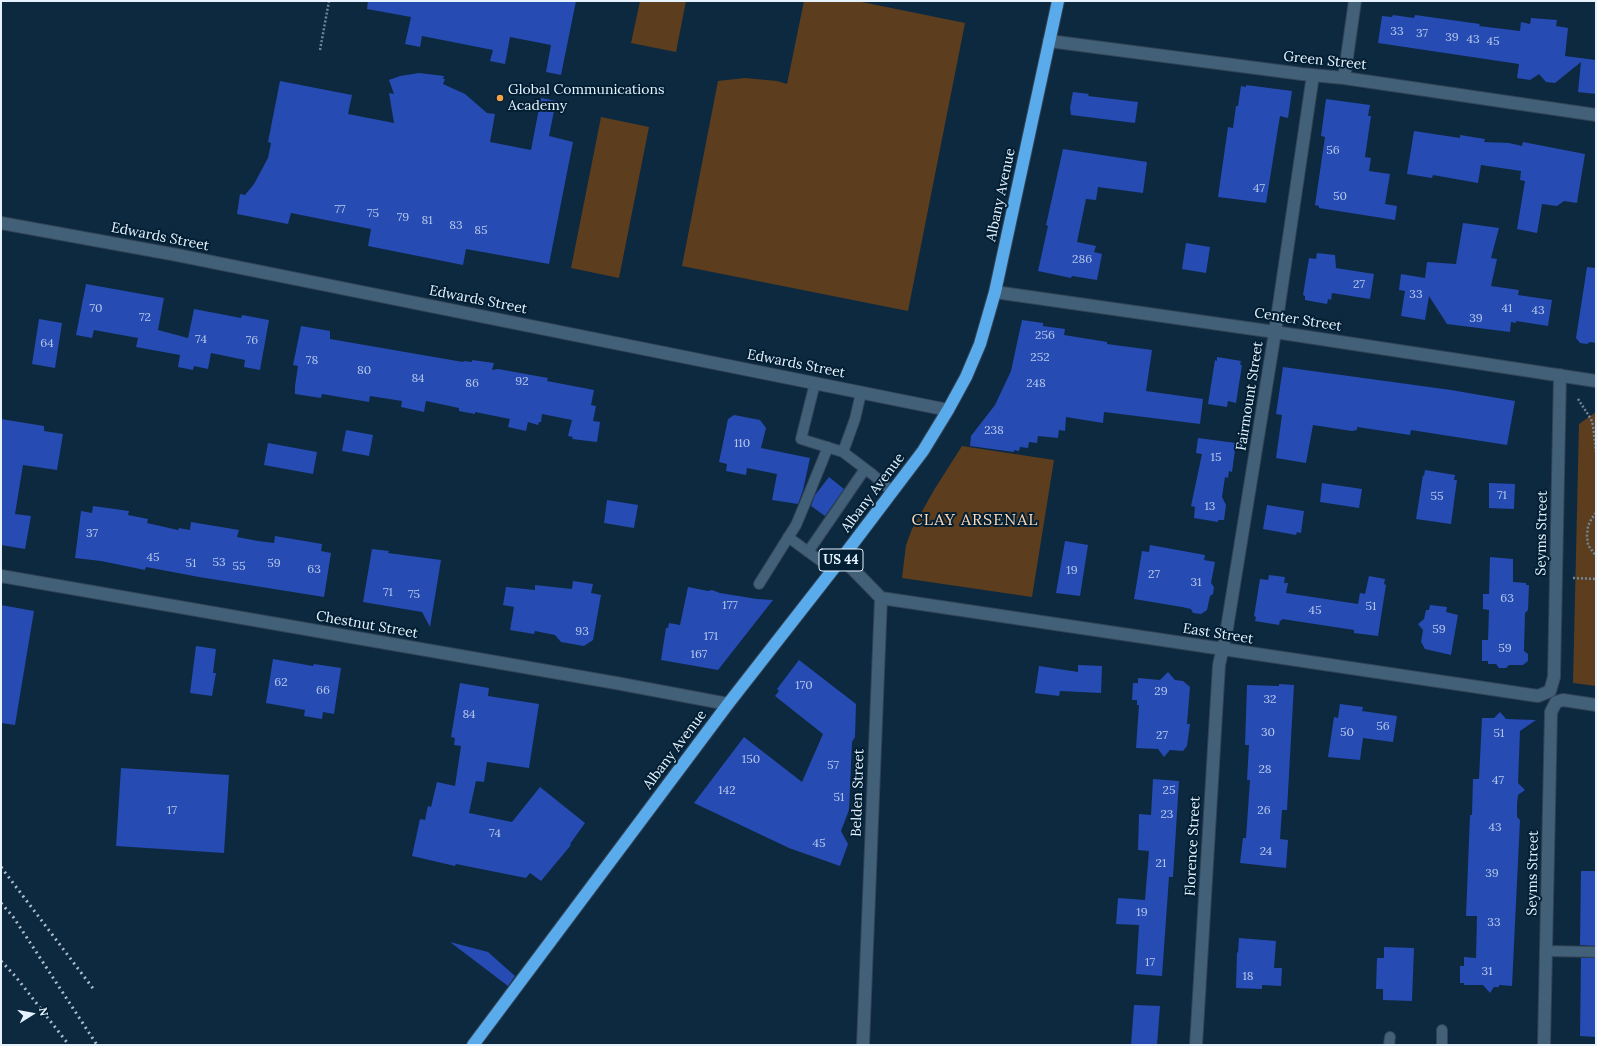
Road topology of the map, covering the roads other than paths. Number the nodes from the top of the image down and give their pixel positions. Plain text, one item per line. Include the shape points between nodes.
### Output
1 (1058, 1) edge
2 (1355, 1) edge
3 (1049, 41) junction
4 (1313, 75) junction
5 (1344, 78) junction
6 (1596, 115) edge
7 (1, 223) edge
8 (995, 292) junction
9 (1275, 332) junction
10 (1560, 376) junction
11 (1596, 381) edge
12 (815, 383) junction
13 (861, 393) junction
14 (948, 410) junction
15 (828, 448) junction
16 (843, 452) junction
17 (865, 469) junction
18 (893, 492) junction
19 (788, 537) junction
20 (808, 552) junction
21 (842, 558) junction
22 (833, 570) junction
23 (1, 576) edge
24 (759, 584) dead end
25 (882, 598) junction
26 (1222, 650) junction
27 (1550, 691) joint
28 (728, 704) junction
29 (1596, 705) edge
30 (1546, 951) junction
31 (1596, 952) edge
32 (1442, 1030) dead end
33 (473, 1045) edge
34 (863, 1045) edge
35 (1196, 1045) edge
36 (1442, 1045) edge
37 (1544, 1045) edge

1 - 3 highway, Albany Avenue / US 44
2 - 5 street
3 - 4 street, Green Street
3 - 8 highway, Albany Avenue / US 44
4 - 5 street, Green Street
4 - 9 street, Fairmount Street
5 - 6 street, Green Street
7 - 12 street, Edwards Street via 184,256
8 - 9 street, Center Street
8 - 14 highway, Albany Avenue / US 44 via 980,344
9 - 10 street, Center Street
9 - 26 street, Fairmount Street
10 - 11 street, Center Street
10 - 27 street, Seyms Street via 1554,677
12 - 13 street, Edwards Street
12 - 15 lane via 801,439
13 - 14 street, Edwards Street
13 - 16 lane
14 - 18 highway, Albany Avenue / US 44 via 923,451
15 - 16 lane
15 - 19 lane
16 - 17 lane
17 - 18 lane
17 - 20 lane
18 - 21 highway, Albany Avenue / US 44
19 - 20 lane
19 - 24 lane
20 - 22 lane
21 - 22 highway, Albany Avenue / US 44
21 - 25 street
22 - 28 highway, Albany Avenue / US 44
23 - 28 street, Chestnut Street
25 - 26 street, East Street
25 - 34 street, Belden Street
26 - 27 street, East Street via 1538,696
26 - 35 street, Florence Street via 1218,665
28 - 33 highway, Albany Avenue / US 44
29 - 30 street, Seyms Street via 1563,700 1556,702 1551,712
30 - 31 lane
30 - 37 street, Seyms Street
32 - 36 lane

